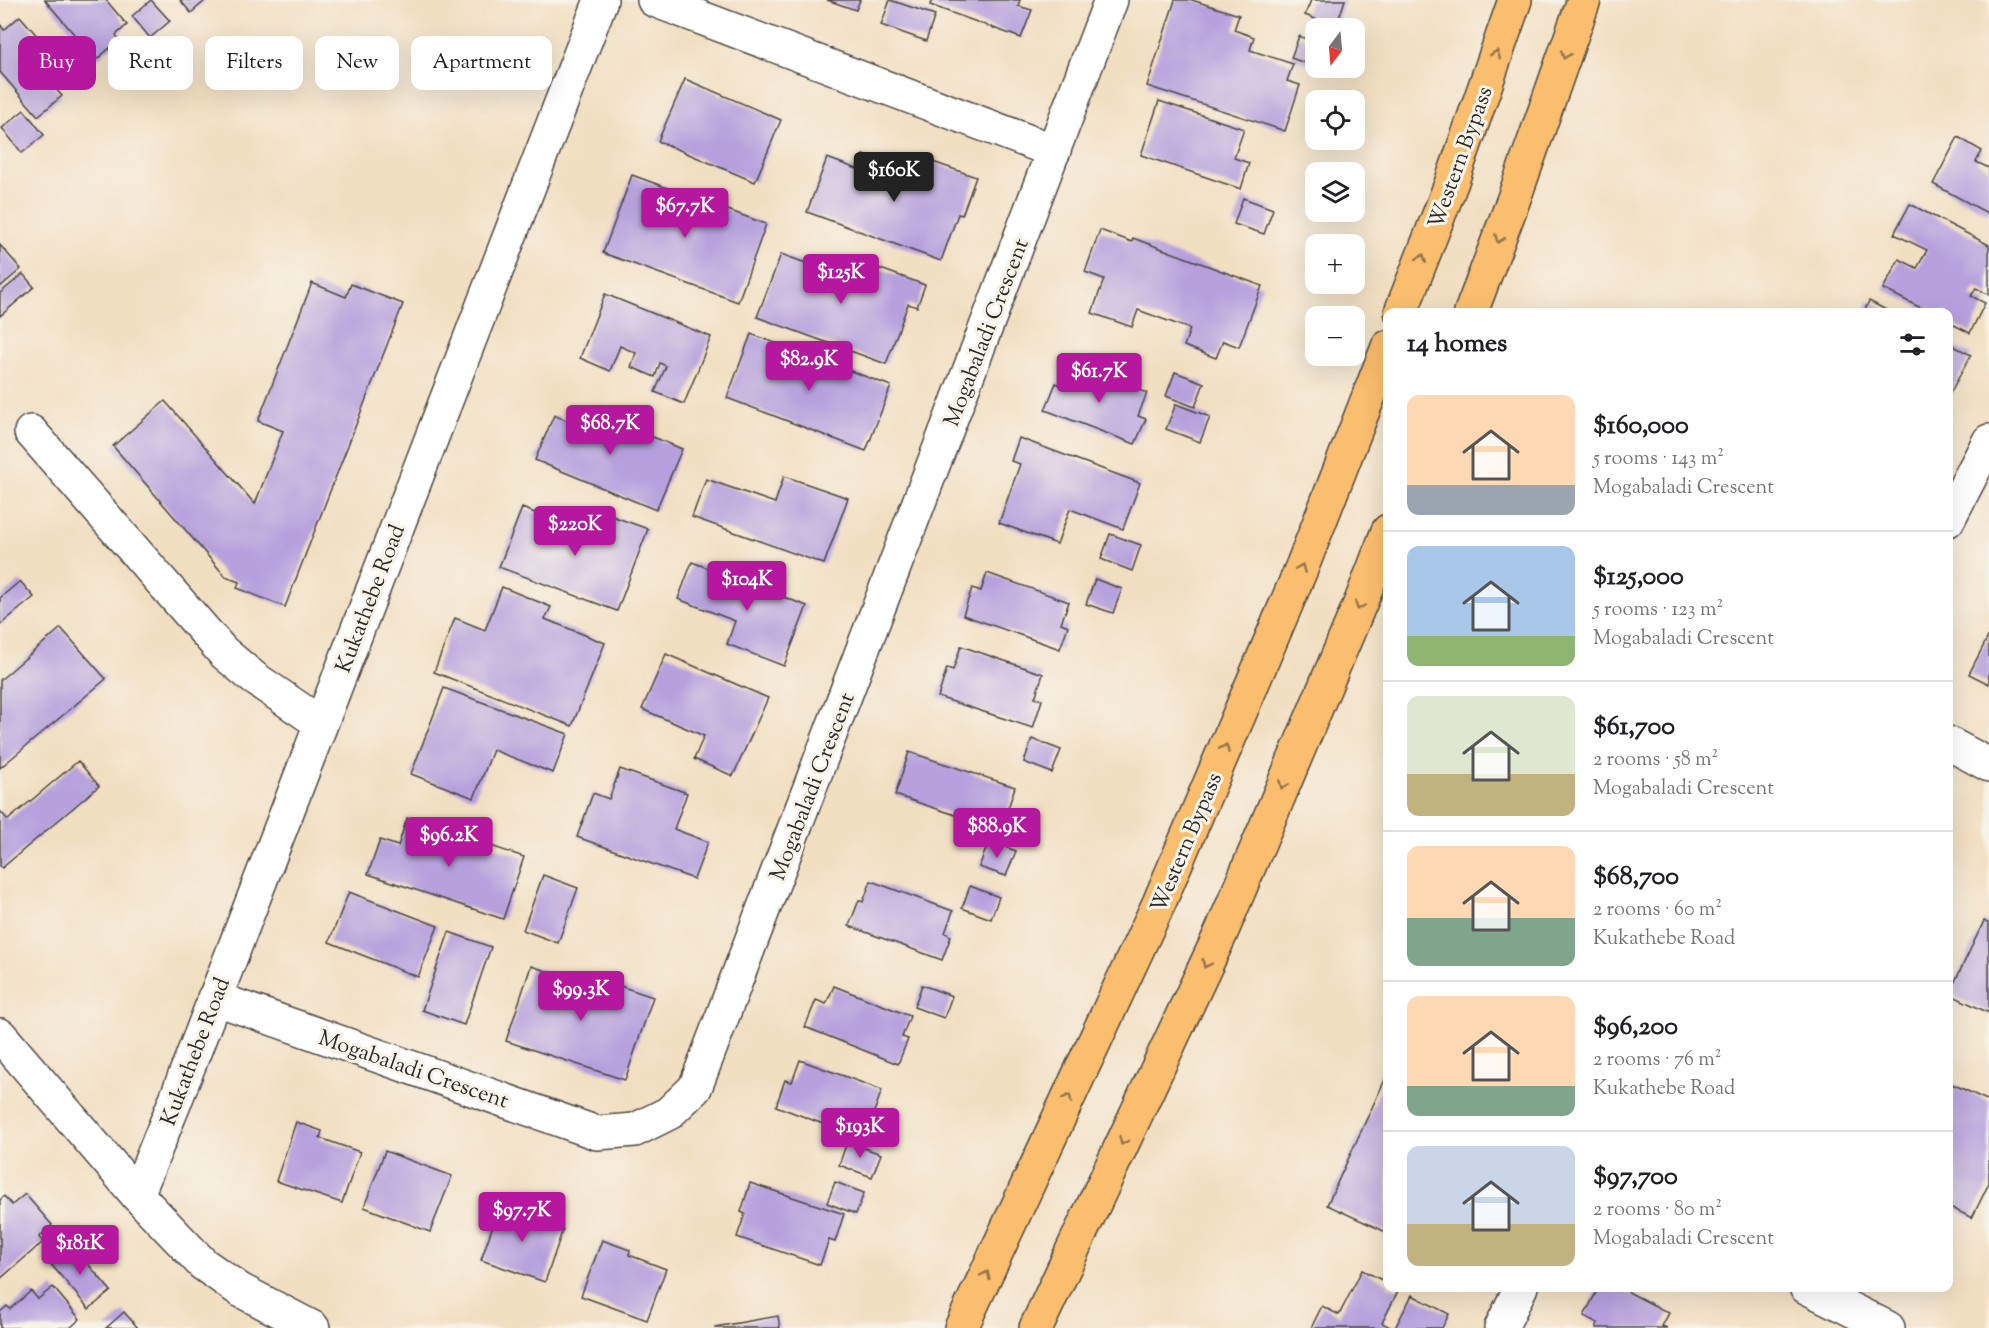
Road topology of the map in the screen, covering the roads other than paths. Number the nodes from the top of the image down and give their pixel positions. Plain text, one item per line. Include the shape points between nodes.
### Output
1 (601, 0) edge
2 (654, 0) edge
3 (1111, 0) edge
4 (1515, 0) edge
5 (1584, 0) edge
6 (1054, 151) junction
7 (1403, 308) edge
8 (1473, 308) edge
9 (1383, 360) edge
10 (31, 432) dead end
11 (1989, 441) edge
12 (1953, 510) edge
13 (1383, 544) edge
14 (320, 723) junction
15 (1953, 746) edge
16 (1989, 765) edge
17 (214, 998) junction
18 (0, 1035) edge
19 (137, 1195) junction
20 (1519, 1292) edge
21 (1816, 1292) edge
22 (313, 1328) edge
23 (961, 1328) edge
24 (1036, 1328) edge
25 (1501, 1328) edge
26 (1888, 1328) edge

1 - 14 street, Kukathebe Road
2 - 6 street
3 - 6 street, Mogabaladi Crescent
7 -> 4 highway, Western Bypass
5 -> 8 highway
6 - 17 street, Mogabaladi Crescent via 695,1088 669,1113 635,1130 597,1132
23 -> 9 highway, Western Bypass via 1159,903 1302,567
10 - 14 street via 224,652 254,678
11 - 12 street
13 -> 24 highway via 1221,933
14 - 17 street, Kukathebe Road
15 - 16 street
17 - 19 street, Kukathebe Road
18 - 19 street
19 - 22 street via 204,1264 240,1290
20 - 25 street
21 - 26 street

